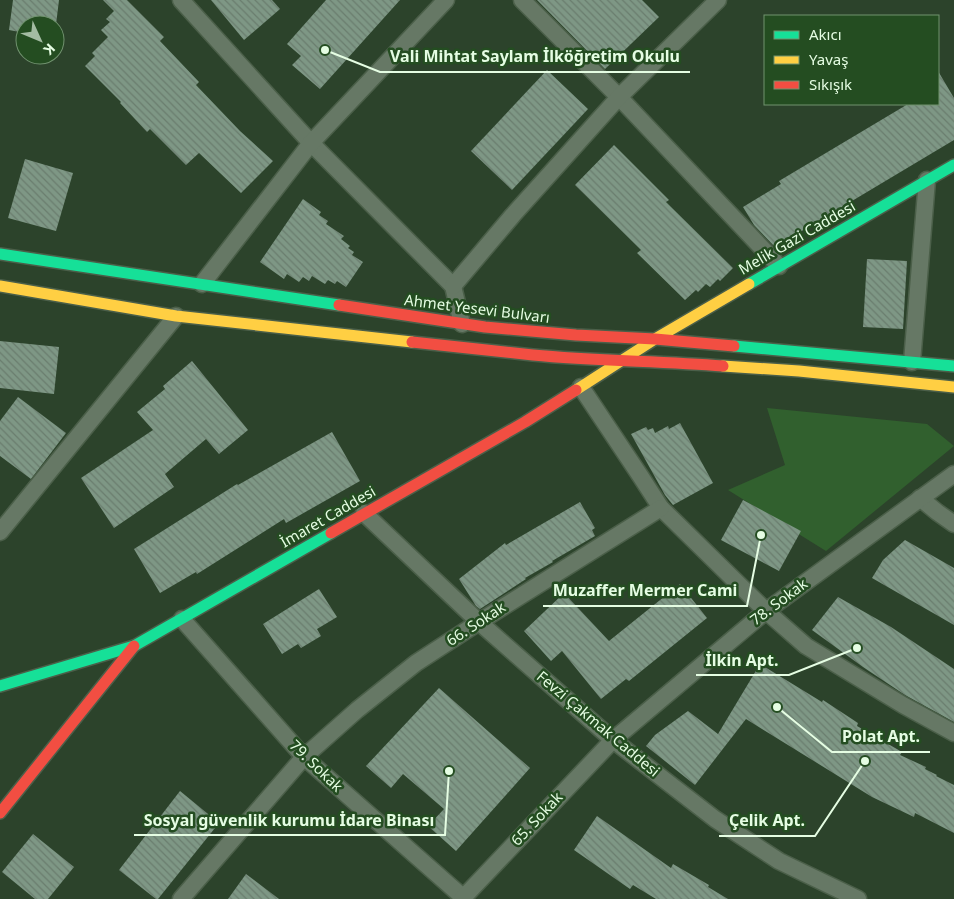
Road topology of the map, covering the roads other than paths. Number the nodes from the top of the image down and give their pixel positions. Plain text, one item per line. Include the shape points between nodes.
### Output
1 (181, 0) edge
2 (446, 0) edge
3 (522, 0) edge
4 (718, 0) edge
5 (619, 96) junction
6 (311, 143) junction
7 (954, 165) edge
8 (927, 180) junction
9 (0, 254) edge
10 (779, 266) junction
11 (202, 284) junction
12 (0, 286) edge
13 (453, 286) junction
14 (176, 316) junction
15 (462, 324) junction
16 (655, 339) junction
17 (621, 362) junction
18 (912, 362) junction
19 (954, 366) edge
20 (581, 387) junction
21 (954, 387) edge
22 (954, 474) edge
23 (920, 498) junction
24 (661, 508) junction
25 (364, 513) junction
26 (954, 524) edge
27 (0, 532) edge
28 (766, 611) junction
29 (182, 619) junction
30 (479, 622) junction
31 (134, 646) junction
32 (0, 686) edge
33 (954, 733) edge
34 (613, 740) junction
35 (304, 757) junction
36 (0, 813) edge
37 (181, 899) edge
38 (464, 899) edge
39 (858, 899) edge

1 - 6 street
2 - 6 street
3 - 5 street
4 - 5 street
5 - 10 street
5 - 13 street
6 - 11 street
6 - 13 street
7 - 8 main road, Melik Gazi Caddesi
8 - 10 main road, Melik Gazi Caddesi
8 - 18 street
9 - 11 main road, Ahmet Yesevi Bulvarı
10 - 16 main road, Melik Gazi Caddesi
11 - 15 main road, Ahmet Yesevi Bulvarı
12 - 14 main road
13 - 15 street
14 - 17 main road
14 - 27 street
15 - 16 main road, Ahmet Yesevi Bulvarı
16 - 17 main road, İmaret Caddesi
16 - 18 main road, Ahmet Yesevi Bulvarı
17 - 20 main road, İmaret Caddesi
17 - 21 main road via 799,371
18 - 19 main road, Ahmet Yesevi Bulvarı
20 - 24 street
20 - 25 main road, İmaret Caddesi
22 - 23 street, 78. Sokak
23 - 26 street
23 - 28 street, 78. Sokak
24 - 28 street
24 - 30 street, 66. Sokak
25 - 29 main road, İmaret Caddesi
25 - 30 street, Fevzi Çakmak Caddesi
28 - 33 street via 806,646
28 - 34 street, 78. Sokak
29 - 31 main road, İmaret Caddesi
29 - 35 street, 79. Sokak
30 - 34 street, Fevzi Çakmak Caddesi
30 - 35 street, 66. Sokak via 416,663
31 - 32 main road, İmaret Caddesi
31 - 36 main road
34 - 38 street, 65. Sokak
34 - 39 street, Fevzi Çakmak Caddesi via 715,819 779,861
35 - 37 street, 66. Sokak
35 - 38 street, 79. Sokak

